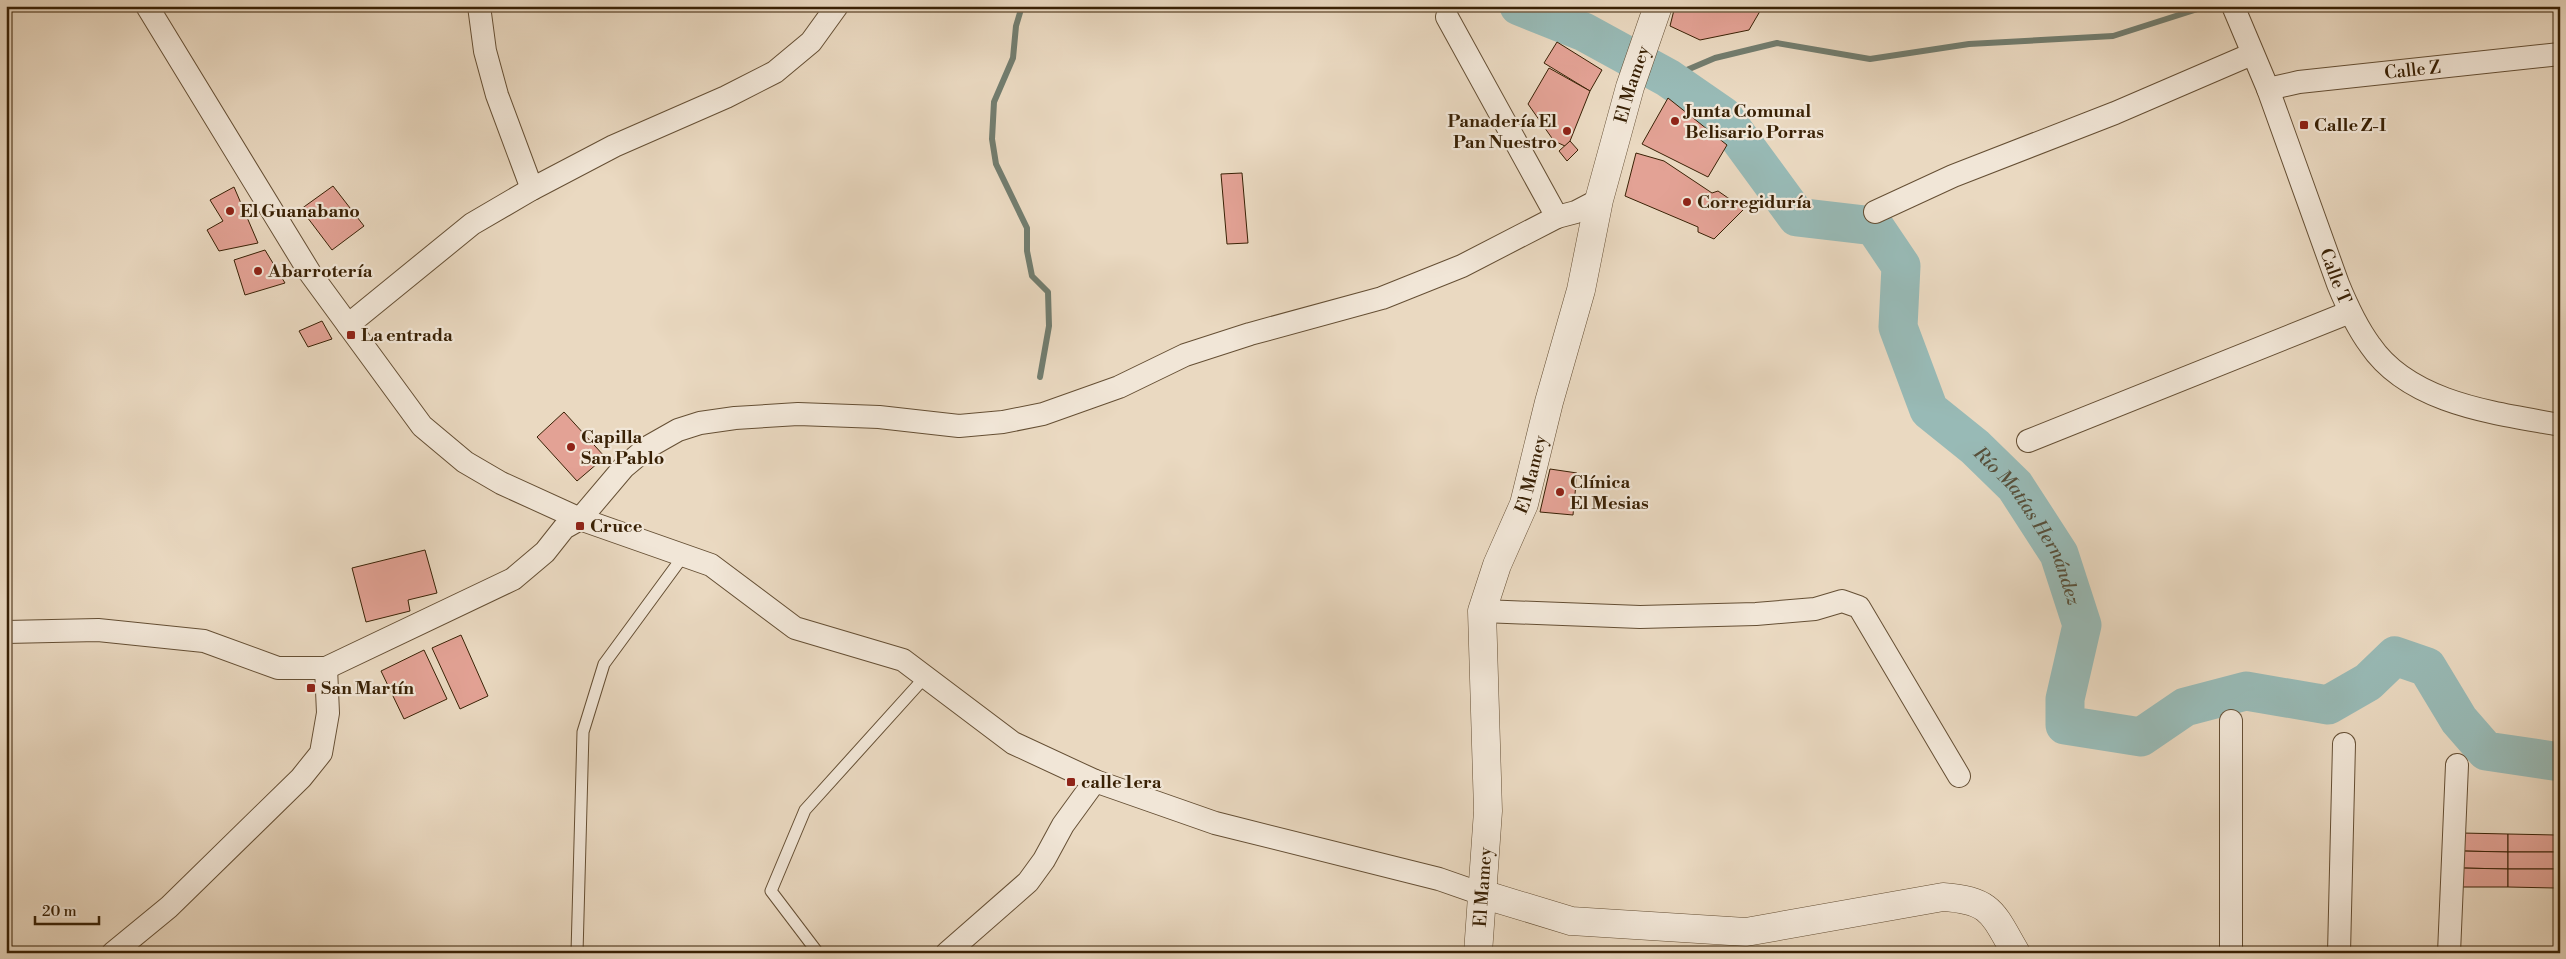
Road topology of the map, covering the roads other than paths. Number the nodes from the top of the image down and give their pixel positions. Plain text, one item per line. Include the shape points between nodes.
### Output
1 (147, 6) edge
2 (479, 6) edge
3 (837, 6) edge
4 (1658, 6) edge
5 (2234, 9) edge
6 (1446, 17) dead end
7 (2252, 54) junction
8 (2560, 54) edge
9 (2268, 90) junction
10 (532, 189) junction
11 (1599, 200) junction
12 (1874, 212) dead end
13 (1557, 217) junction
14 (2350, 312) junction
15 (348, 324) junction
16 (2560, 425) edge
17 (2028, 441) dead end
18 (580, 519) junction
19 (684, 555) junction
20 (1482, 611) junction
21 (6, 632) edge
22 (326, 668) junction
23 (926, 676) junction
24 (2231, 721) dead end
25 (2344, 744) dead end
26 (2457, 765) dead end
27 (1958, 776) dead end
28 (1095, 781) junction
29 (1482, 894) junction
30 (113, 953) edge
31 (577, 953) edge
32 (818, 953) edge
33 (947, 953) edge
34 (1478, 953) edge
35 (2016, 953) edge
36 (2231, 953) edge
37 (2339, 953) edge
38 (2449, 953) edge

1 - 15 street via 310,273
2 - 10 street via 484,52
3 - 10 street via 811,42 775,72 614,146
4 - 11 street, El Mamey via 1630,86
5 - 7 street, Calle T
6 - 13 street
7 - 9 street, Calle T
7 - 12 street via 2115,113 1953,176
8 - 9 street, Calle Z via 2299,82
9 - 14 street, Calle T
10 - 15 street via 472,224
11 - 13 street
11 - 20 street, El Mamey via 1581,290 1548,402 1524,504 1497,565
13 - 18 street via 1462,266 1382,298 1185,354 1119,387 1043,414 959,426 798,414 700,423 678,430 648,447 624,467
14 - 16 street, Calle T via 2370,347 2394,370 2426,391 2466,407
14 - 17 street
15 - 18 street via 422,426 446,449 483,474
18 - 19 street
18 - 22 street via 564,528 545,552 514,578
19 - 23 street via 722,571 795,628 902,660
19 - 31 lane via 604,664 583,732
20 - 27 street via 1650,617 1756,614 1815,609 1842,601 1859,607
20 - 29 street, El Mamey via 1488,811
21 - 22 street via 98,630 204,641 278,668
22 - 30 street via 328,713 321,753 301,778 169,906
23 - 28 street via 1013,743
23 - 32 lane via 805,810 771,891
24 - 36 street
25 - 37 street
26 - 38 street
28 - 29 street via 1215,823 1439,879
28 - 33 street via 1028,882
29 - 34 street, El Mamey
29 - 35 street via 1571,921 1746,932 1942,897 1964,899 1991,912

